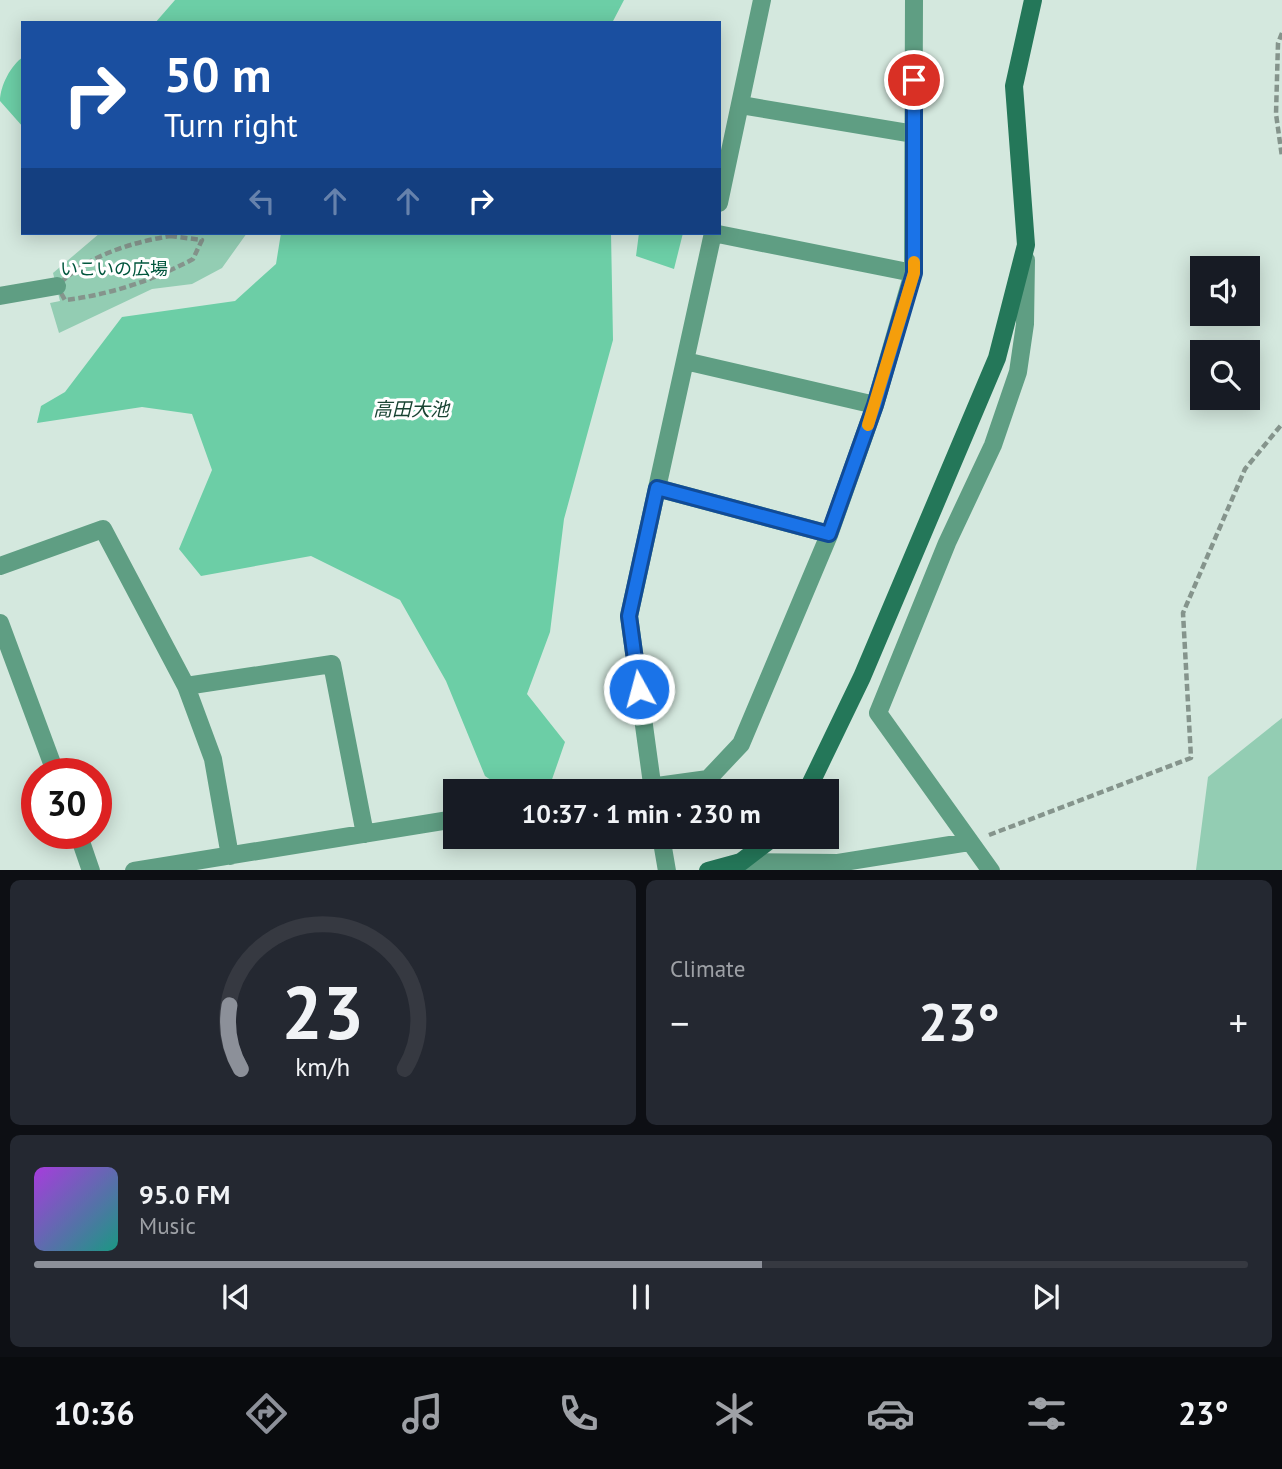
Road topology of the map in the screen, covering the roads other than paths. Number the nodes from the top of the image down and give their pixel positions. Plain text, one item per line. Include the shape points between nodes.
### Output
1 (762, 0) edge
2 (914, 0) edge
3 (1033, 0) edge
4 (741, 106) junction
5 (914, 134) junction
6 (721, 193) edge
7 (713, 235) edge
8 (721, 235) edge
9 (1026, 245) junction
10 (914, 273) junction
11 (57, 286) road end
12 (0, 296) edge
13 (685, 362) junction
14 (875, 405) junction
15 (657, 488) junction
16 (829, 534) junction
17 (0, 566) edge
18 (0, 622) edge
19 (186, 686) junction
20 (50, 758) edge
21 (651, 779) edge
22 (708, 779) edge
23 (813, 779) edge
24 (443, 821) edge
25 (365, 834) junction
26 (969, 842) junction
27 (84, 849) edge
28 (663, 849) edge
29 (758, 849) edge
30 (230, 856) junction
31 (741, 862) junction
32 (91, 870) edge
33 (134, 870) edge
34 (667, 870) edge
35 (708, 870) edge
36 (991, 870) edge

1 - 4 street
2 - 5 street
3 - 9 street via 1014,86
4 - 5 street
4 - 6 street
5 - 10 street
7 - 13 street
8 - 10 street
9 - 23 street via 997,358 862,677
9 - 26 street via 1025,324 1018,372 993,445 947,542 878,713
10 - 14 street
11 - 12 street
13 - 14 street
13 - 15 street
14 - 16 street
15 - 16 street
15 - 21 street via 629,616
16 - 22 street via 741,744
17 - 19 street via 103,529
18 - 20 street
19 - 25 street via 332,664
19 - 30 street via 214,759
24 - 25 street
25 - 30 street
26 - 31 street via 838,863
26 - 36 street
27 - 32 street
28 - 34 street
29 - 31 street
30 - 33 street
31 - 35 street

